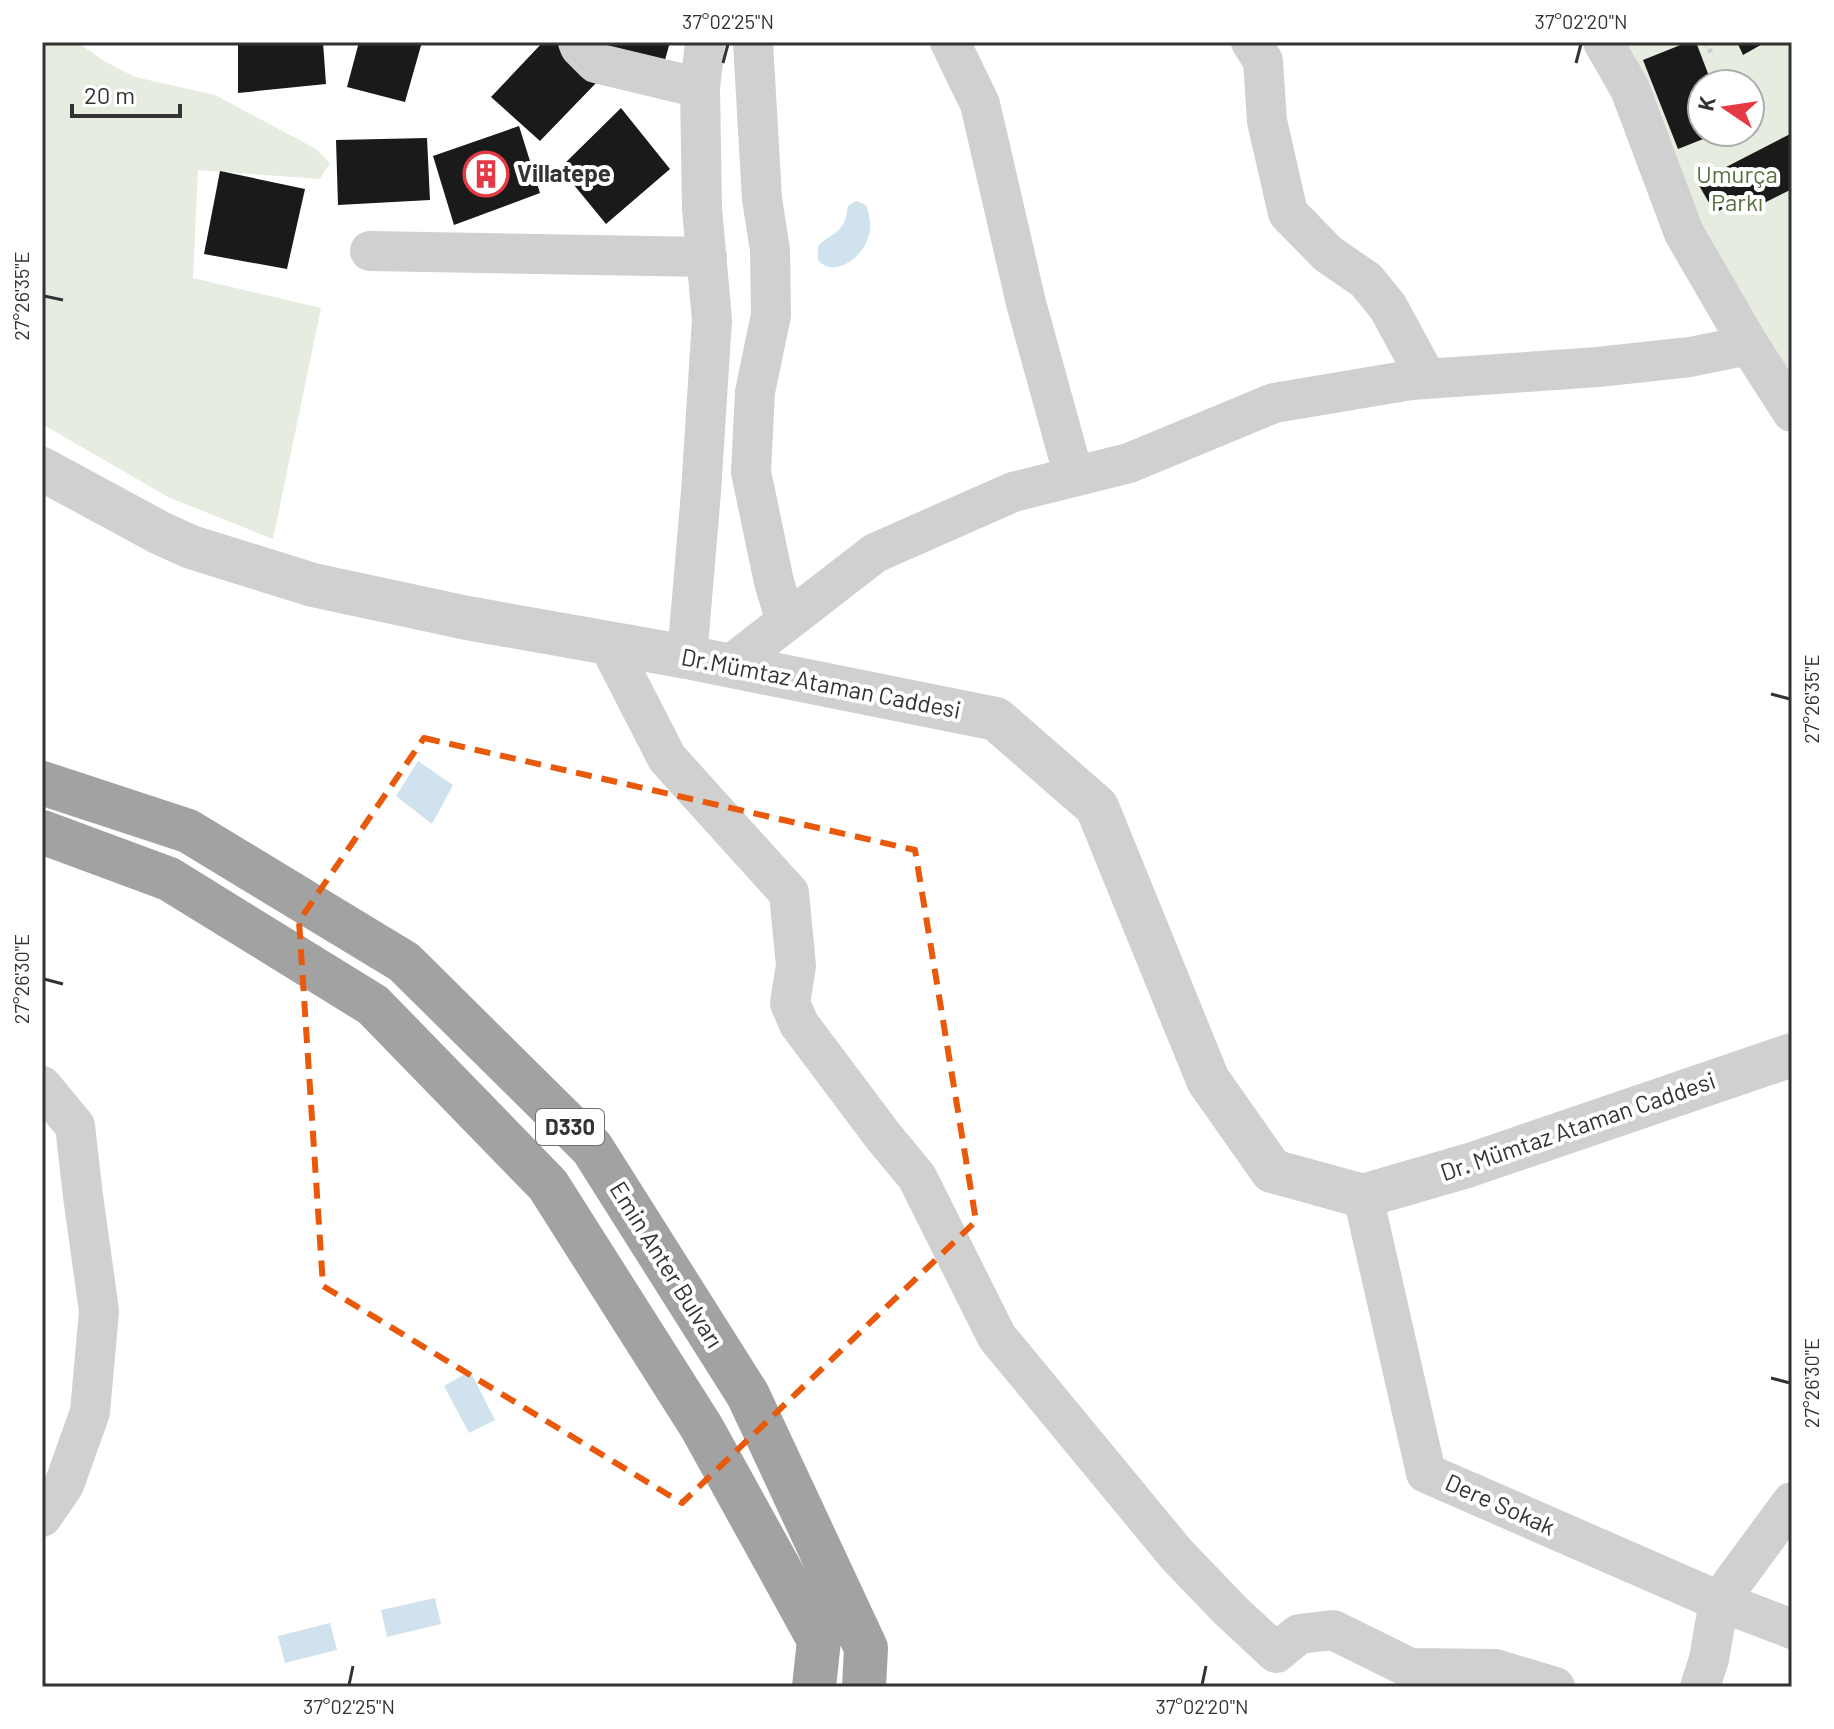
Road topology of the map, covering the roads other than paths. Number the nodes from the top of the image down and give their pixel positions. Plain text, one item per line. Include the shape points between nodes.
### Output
1 (578, 42) edge
2 (705, 42) edge
3 (753, 42) edge
4 (950, 42) edge
5 (1251, 42) edge
6 (1603, 42) edge
7 (700, 88) junction
8 (370, 251) dead end
9 (707, 257) junction
10 (1749, 345) junction
11 (1427, 379) junction
12 (1792, 412) edge
13 (42, 469) edge
14 (1074, 477) junction
15 (786, 622) junction
16 (608, 643) junction
17 (687, 657) junction
18 (729, 666) junction
19 (42, 783) edge
20 (42, 832) edge
21 (1792, 1055) edge
22 (42, 1086) edge
23 (1363, 1196) junction
24 (1792, 1502) edge
25 (42, 1517) edge
26 (1719, 1601) junction
27 (1792, 1629) edge
28 (814, 1687) edge
29 (864, 1687) edge
30 (1555, 1687) edge
31 (1700, 1687) edge

1 - 7 street via 596,63
2 - 7 street
3 - 15 street via 771,315 755,392 751,472
4 - 14 street via 980,104 1026,303
5 - 11 street via 1263,61 1267,121 1288,213 1328,254 1366,280 1388,307
6 - 10 street via 1630,89 1684,233
7 - 9 street
8 - 9 street
9 - 17 street via 712,320
10 - 11 street via 1675,359
10 - 12 street
11 - 14 street via 1274,403 1129,463
13 - 16 street, Dr.Mümtaz Ataman Caddesi via 160,533 275,575
14 - 15 street via 1013,492 875,553
15 - 18 street
16 - 17 street, Dr.Mümtaz Ataman Caddesi
16 - 30 street via 667,758 789,893 796,966 790,1003 799,1024 917,1177 997,1337 1177,1555 1276,1653 1299,1634 1333,1630 1410,1668 1495,1669
17 - 18 street, Dr.Mümtaz Ataman Caddesi
18 - 23 street, Dr.Mümtaz Ataman Caddesi via 996,719 1097,807 1208,1080 1272,1171
19 - 29 highway, Emin Anter Bulvarı / D330 via 188,831 404,962 592,1148 748,1395 866,1648
20 - 28 highway, D330 via 169,879 373,1005 548,1185 702,1428 819,1640
21 - 23 street, Dr. Mümtaz Ataman Caddesi
22 - 25 street via 75,1126 99,1311 90,1412 64,1485
23 - 26 street, Dere Sokak via 1426,1473
24 - 26 street
26 - 27 street, Dere Sokak
26 - 31 street

